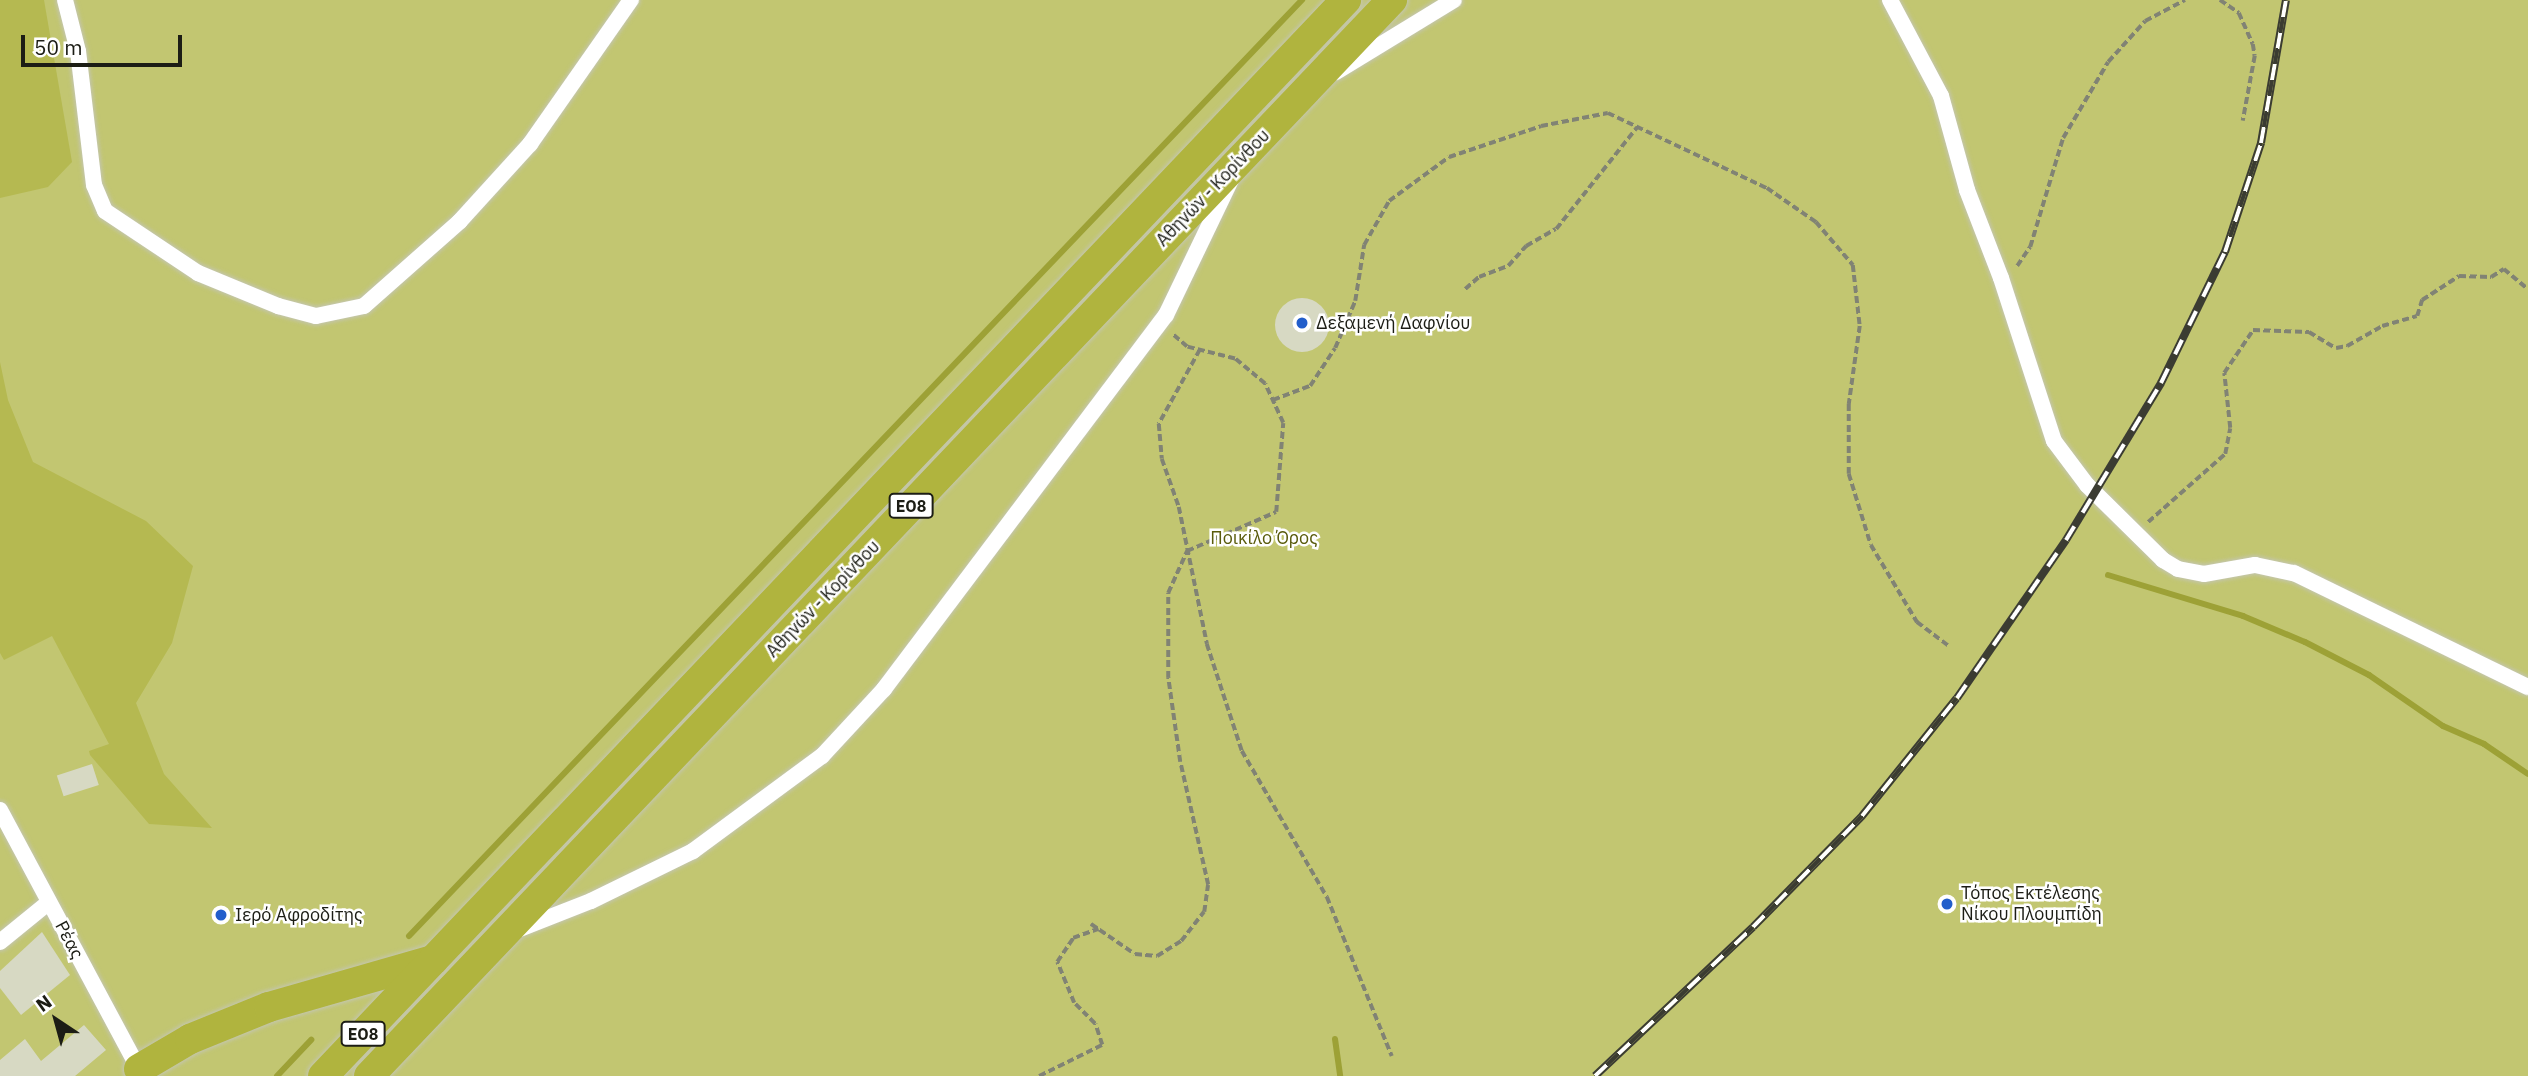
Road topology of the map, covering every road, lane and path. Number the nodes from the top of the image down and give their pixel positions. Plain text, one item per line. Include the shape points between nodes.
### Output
1 (65, 0) edge
2 (631, 0) edge
3 (1346, 0) edge
4 (1392, 0) edge
5 (1454, 0) edge
6 (1890, 0) edge
7 (2185, 0) edge
8 (2220, 0) edge
9 (1312, 85) junction
10 (2243, 121) dead end
11 (1637, 127) junction
12 (1238, 162) junction
13 (2001, 278) junction
14 (1465, 289) dead end
15 (2528, 289) edge
16 (1160, 323) junction
17 (1200, 350) junction
18 (1273, 400) junction
19 (2136, 533) junction
20 (1187, 551) junction
21 (1949, 646) dead end
22 (2528, 687) edge
23 (0, 810) edge
24 (49, 902) junction
25 (1091, 924) dead end
26 (1098, 929) junction
27 (502, 936) junction
28 (0, 942) edge
29 (433, 960) junction
30 (1392, 1056) dead end
31 (136, 1073) edge
32 (323, 1076) edge
33 (369, 1076) edge
34 (1039, 1076) edge

1 - 2 street via 78,51 94,185 105,211 198,273 278,306 316,316 364,306 460,221 530,144
3 - 29 highway, Αθηνών - Κορίνθου / ΕΟ8
4 - 9 highway, Αθηνών - Κορίνθου / ΕΟ8
5 - 9 street
6 - 13 street via 1941,96 1967,190
7 - 13 path via 2145,21 2108,62 2063,138 2036,213 2030,247 2021,262
8 - 10 path via 2239,13 2253,44
9 - 12 highway, Αθηνών - Κορίνθου / ΕΟ8
11 - 14 path via 1556,229 1527,246 1508,266 1479,277
11 - 18 path via 1608,113 1541,126 1449,157 1389,201 1364,245 1355,302 1335,348 1310,386
11 - 21 path via 1767,188 1816,222 1853,265 1860,326 1849,404 1849,474 1871,545 1917,622
12 - 16 street via 1210,230
12 - 27 highway, Αθηνών - Κορίνθου / ΕΟ8
13 - 19 street via 2054,441 2087,485
15 - 19 path via 2504,269 2491,277 2459,276 2422,300 2417,316 2382,326 2336,348 2309,332 2253,330 2224,373 2230,428 2225,454
16 - 17 path via 1188,347
16 - 27 street via 884,689 822,756 693,851 591,901
17 - 18 path via 1235,359 1265,384
17 - 20 path via 1159,424 1161,459 1179,507
18 - 20 path via 1283,423 1276,512
19 - 22 street via 2163,560 2192,573 2255,565 2294,573
20 - 26 path via 1168,593 1168,678 1180,762 1208,885 1203,912 1181,941 1157,956 1135,954
20 - 30 path via 1207,644 1242,751 1326,897
23 - 24 street, Ρέας
24 - 28 street
24 - 31 street, Ρέας
25 - 26 path
26 - 34 path via 1073,938 1056,962 1074,1003 1095,1024 1102,1045
27 - 33 highway, Αθηνών - Κορίνθου / ΕΟ8
29 - 31 highway via 269,1007 190,1039
29 - 32 highway, Αθηνών - Κορίνθου / ΕΟ8

